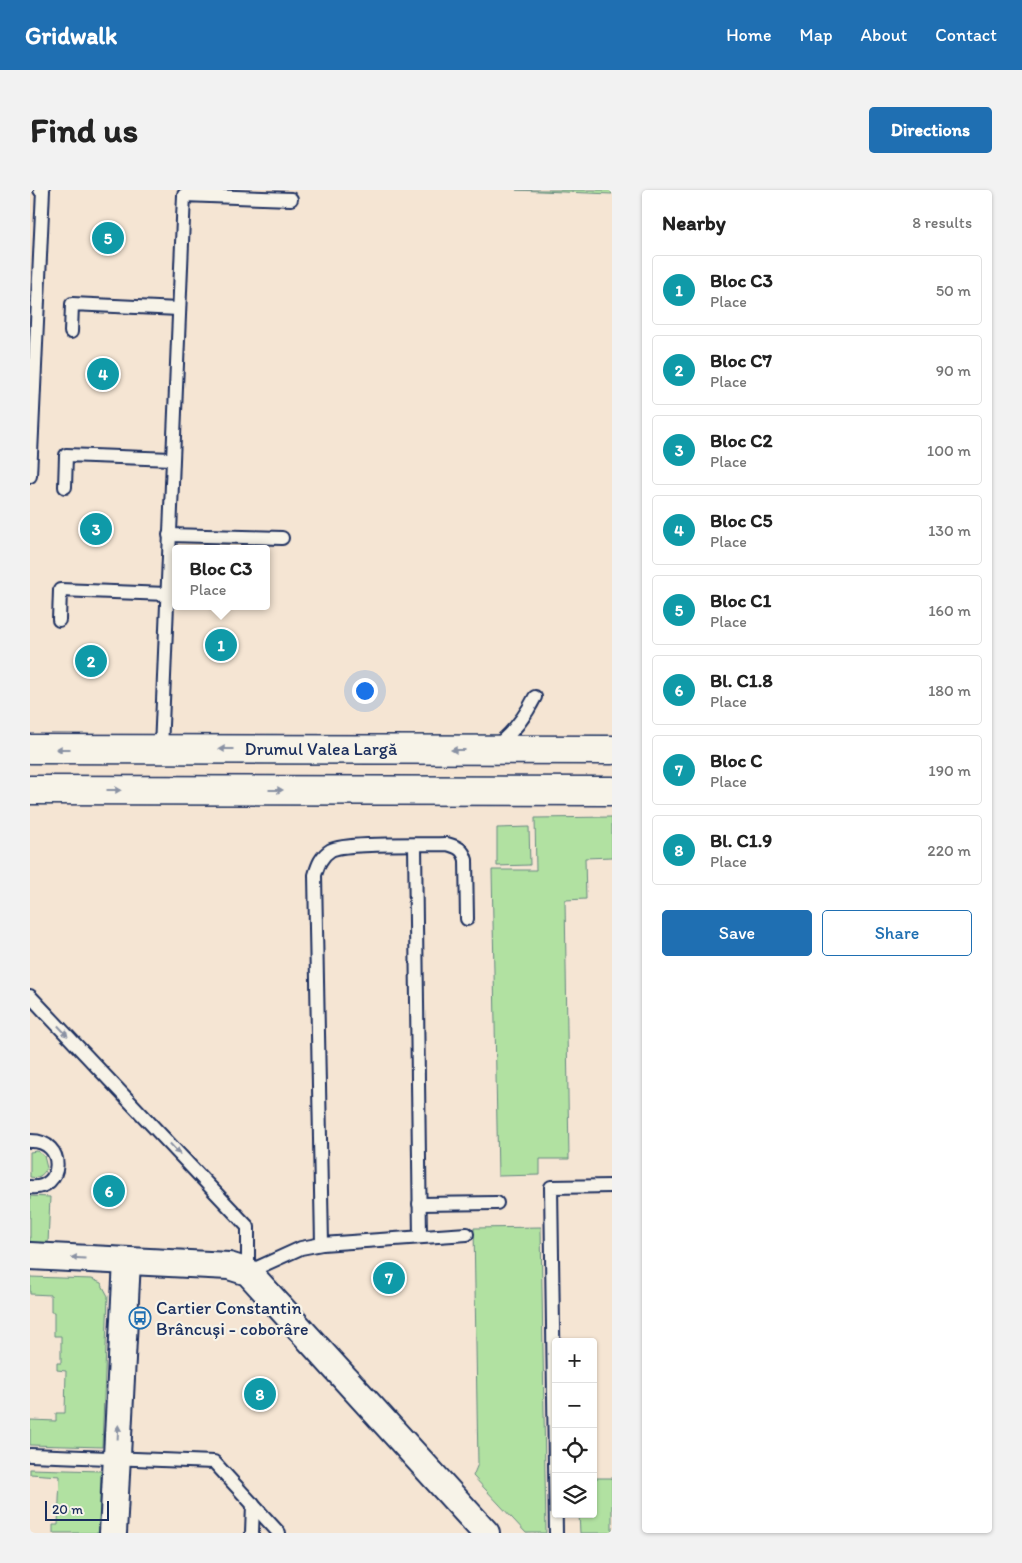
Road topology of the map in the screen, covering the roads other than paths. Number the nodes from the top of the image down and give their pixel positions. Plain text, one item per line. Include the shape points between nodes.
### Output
1 (40, 190) edge
2 (291, 199) dead end
3 (179, 309) junction
4 (71, 332) dead end
5 (172, 459) junction
6 (30, 476) edge
7 (64, 487) dead end
8 (169, 535) junction
9 (282, 538) dead end
10 (167, 594) junction
11 (59, 620) dead end
12 (534, 697) dead end
13 (30, 749) edge
14 (161, 749) junction
15 (502, 750) junction
16 (556, 750) junction
17 (612, 750) edge
18 (30, 790) edge
19 (512, 790) junction
20 (556, 791) junction
21 (612, 791) edge
22 (416, 845) junction
23 (467, 919) dead end
24 (30, 996) edge
25 (30, 1142) edge
26 (612, 1186) edge
27 (30, 1187) edge
28 (497, 1203) dead end
29 (419, 1204) junction
30 (467, 1234) dead end
31 (420, 1237) junction
32 (322, 1244) junction
33 (30, 1256) edge
34 (126, 1260) junction
35 (248, 1272) junction
36 (30, 1455) edge
37 (117, 1459) junction
38 (253, 1504) junction
39 (113, 1533) edge
40 (252, 1533) edge
41 (279, 1533) edge
42 (486, 1533) edge
43 (556, 1533) edge

1 - 6 lane via 43,190
2 - 3 lane via 184,195
3 - 4 lane via 72,304
3 - 5 lane
5 - 7 lane via 66,455
5 - 8 lane
8 - 9 lane
8 - 10 lane
10 - 11 lane via 60,590
10 - 14 lane
12 - 15 lane
14 -> 13 main road, Drumul Valea Largă
15 -> 14 main road, Drumul Valea Largă
15 - 16 main road, Drumul Valea Largă
15 - 19 main road
16 - 17 main road, Drumul Valea Largă
16 - 20 main road
18 -> 19 main road
19 - 20 main road
20 - 21 main road
22 - 23 lane via 447,844 464,852
22 - 29 lane
22 - 32 lane via 340,846 323,856 315,876
24 -> 35 lane via 248,1227
25 - 27 lane via 50,1147 57,1161 54,1176 49,1182
26 - 43 lane via 551,1187
28 - 29 lane
29 - 31 lane
30 - 31 lane
31 - 32 lane
32 - 35 lane via 301,1248
34 -> 33 street
34 - 35 street via 239,1267
37 -> 34 street
35 - 42 street
36 - 37 lane
37 - 38 lane via 214,1462
37 - 39 street
38 - 40 lane
38 - 41 lane

